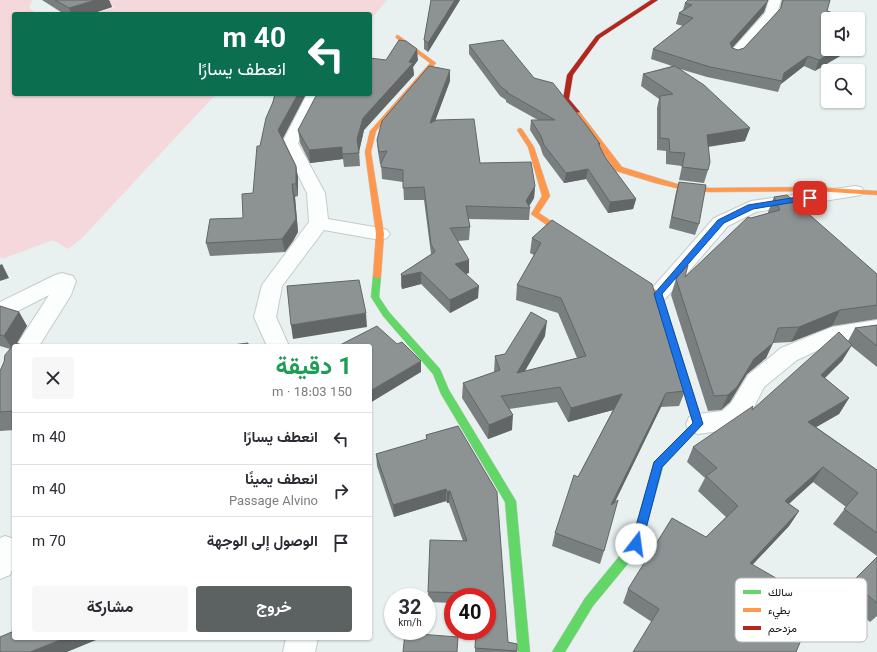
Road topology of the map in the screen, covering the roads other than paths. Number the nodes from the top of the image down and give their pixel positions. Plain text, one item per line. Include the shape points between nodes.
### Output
1 (654, 0) edge
2 (776, 0) edge
3 (398, 37) dead end
4 (735, 55) edge
5 (314, 96) edge
6 (520, 130) dead end
7 (855, 191) junction
8 (877, 193) edge
9 (319, 223) junction
10 (380, 234) junction
11 (583, 246) edge
12 (621, 271) edge
13 (658, 294) junction
14 (0, 311) edge
15 (877, 328) edge
16 (28, 344) edge
17 (277, 344) edge
18 (698, 424) junction
19 (302, 640) edge
20 (300, 652) edge
21 (524, 652) edge
22 (558, 652) edge

1 - 7 street via 598,37 570,75 566,99 619,169 684,188 815,188
2 - 4 street via 771,14
3 - 10 street via 434,63 373,131 368,152
5 - 9 street via 290,143 316,192
6 - 11 street via 531,147 546,196 535,214
7 - 8 street
7 - 13 street via 751,206 721,222
9 - 10 street
9 - 17 street via 272,285 264,317
10 - 21 street via 375,297 386,314 437,372 444,391 510,501
12 - 13 street
13 - 18 street
14 - 16 street via 62,280 66,281 60,295
15 - 18 street via 832,335 789,354 756,381 740,410 728,420
18 - 22 street via 658,465 636,544 589,602
19 - 20 street

